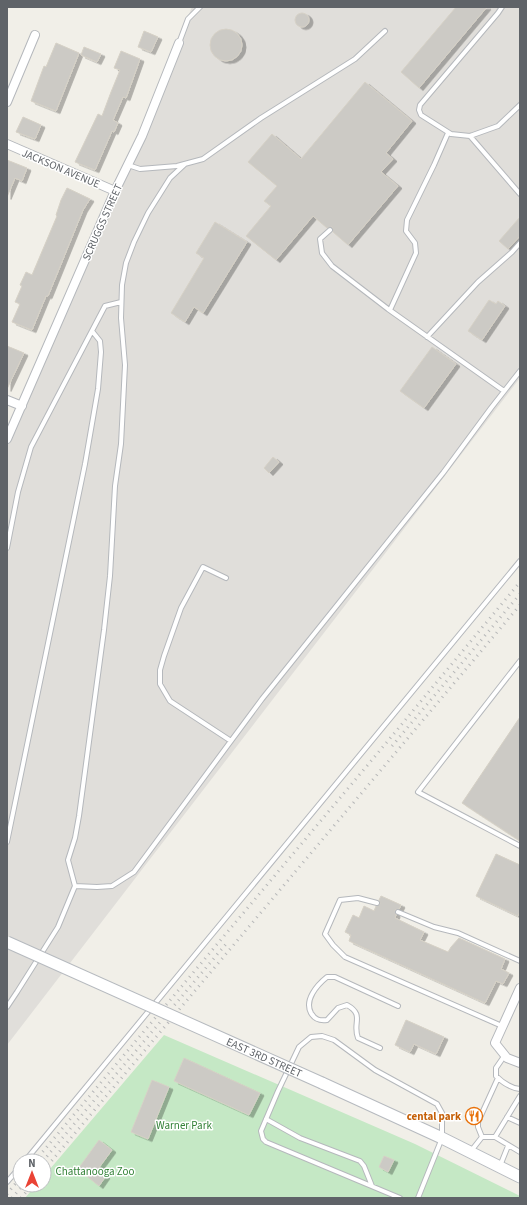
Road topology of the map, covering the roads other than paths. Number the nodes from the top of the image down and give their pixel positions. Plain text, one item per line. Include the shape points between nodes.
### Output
1 (200, 7) edge
2 (502, 7) edge
3 (385, 32) dead end
4 (35, 35) dead end
5 (179, 43) joint
6 (7, 102) edge
7 (520, 105) edge
8 (448, 133) junction
9 (470, 136) junction
10 (7, 144) edge
11 (184, 164) junction
12 (128, 165) junction
13 (115, 191) junction
14 (520, 194) edge
15 (330, 230) dead end
16 (520, 244) edge
17 (121, 302) junction
18 (390, 310) junction
19 (92, 331) junction
20 (427, 337) junction
21 (520, 371) edge
22 (504, 391) junction
23 (7, 400) edge
24 (22, 406) junction
25 (7, 439) edge
26 (7, 548) edge
27 (520, 561) edge
28 (226, 578) dead end
29 (520, 661) edge
30 (231, 741) junction
31 (7, 842) edge
32 (520, 846) edge
33 (75, 886) junction
34 (377, 903) dead end
35 (398, 912) dead end
36 (7, 942) edge
37 (520, 961) edge
38 (520, 988) edge
39 (398, 1006) dead end
40 (7, 1007) edge
41 (503, 1026) junction
42 (380, 1048) dead end
43 (505, 1055) junction
44 (520, 1064) edge
45 (498, 1078) junction
46 (520, 1089) edge
47 (520, 1096) edge
48 (507, 1117) junction
49 (266, 1119) junction
50 (520, 1123) edge
51 (482, 1137) junction
52 (442, 1138) junction
53 (495, 1138) junction
54 (508, 1146) junction
55 (470, 1152) junction
56 (520, 1152) edge
57 (32, 1153) edge
58 (499, 1167) junction
59 (520, 1177) edge
60 (372, 1186) junction
61 (400, 1198) edge
62 (418, 1198) edge

1 - 5 lane, SCRUGGS STREET via 188,20
2 - 8 lane via 420,105 421,115
3 - 11 lane via 355,59 261,118 203,159
4 - 6 street
5 - 12 street, SCRUGGS STREET
7 - 9 lane via 498,126
8 - 9 lane
8 - 18 lane via 407,220 406,231 415,243 416,253
9 - 14 lane
10 - 13 street, JACKSON AVENUE
11 - 12 lane via 140,169
11 - 17 lane via 170,178 148,213 134,242 126,263
12 - 13 street, SCRUGGS STREET
13 - 24 street, SCRUGGS STREET
15 - 18 lane via 320,239 322,253 332,266
16 - 20 lane via 474,287
17 - 19 lane via 105,306
17 - 33 lane via 125,365 121,444 115,486 110,576 103,637 79,816 68,860
18 - 20 lane
19 - 26 lane via 31,447 18,492
19 - 31 lane via 100,341 101,352 85,464
20 - 22 lane
21 - 22 lane
22 - 30 lane via 443,473
23 - 24 street
24 - 25 street, SCRUGGS STREET
27 - 57 lane
28 - 30 lane via 203,567 181,608 160,670 160,684 170,701
29 - 32 lane via 418,792
30 - 33 lane via 134,872 112,886
33 - 40 lane via 58,927
34 - 41 lane via 358,898 340,900 325,934 333,945 345,956
35 - 37 lane via 434,927 458,933
36 - 52 main road, EAST 3RD STREET, bridge
38 - 41 street
39 - 42 lane via 335,977 327,977 313,993 309,1004 313,1017 319,1021 327,1020 338,1008 347,1006 354,1009 358,1016 358,1038
41 - 43 street via 495,1043
43 - 44 street
43 - 45 lane via 496,1068
45 - 46 lane via 515,1089
45 - 51 lane via 478,1122
47 - 48 lane
48 - 50 lane
48 - 53 lane
49 - 52 lane via 299,1047 311,1037 322,1036 334,1040 375,1070 437,1104 442,1113
49 - 60 lane via 300,1138 360,1161
49 - 60 lane via 261,1131 266,1142
51 - 53 lane
51 - 55 lane
52 - 55 main road, EAST 3RD STREET
52 - 62 lane
53 - 54 lane
54 - 56 lane
54 - 58 lane
55 - 58 main road, EAST 3RD STREET
58 - 59 main road, EAST 3RD STREET
60 - 61 lane

